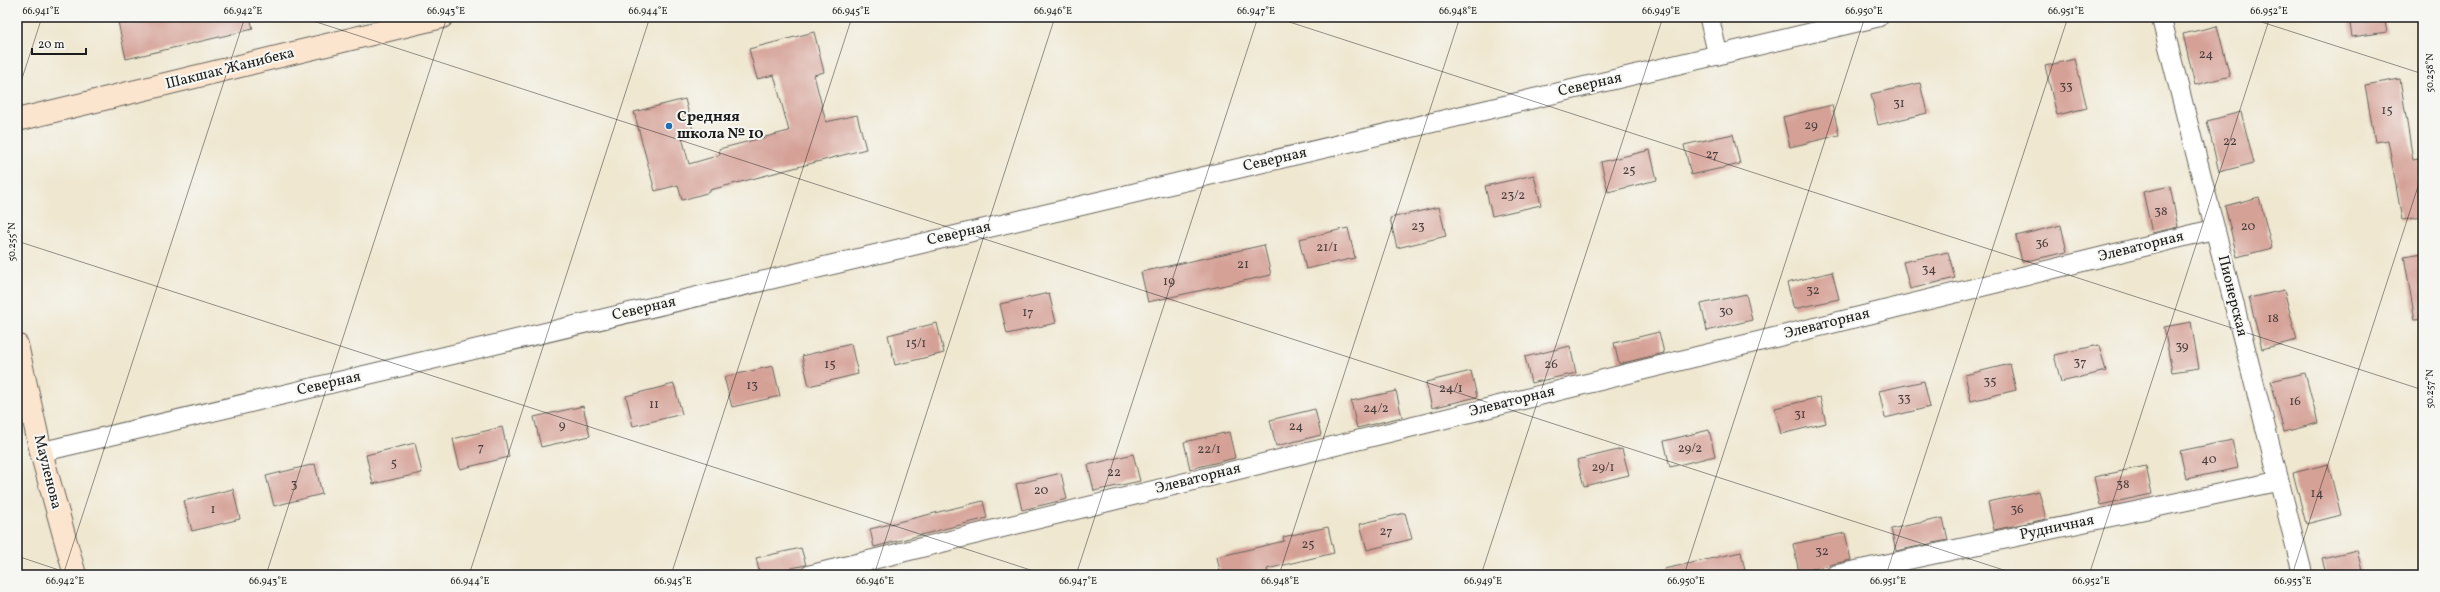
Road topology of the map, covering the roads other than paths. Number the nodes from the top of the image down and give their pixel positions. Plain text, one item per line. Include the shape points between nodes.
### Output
1 (442, 17) edge
2 (1709, 17) edge
3 (1878, 17) edge
4 (2161, 17) edge
5 (1718, 55) junction
6 (17, 120) edge
7 (2215, 228) junction
8 (17, 345) edge
9 (41, 452) junction
10 (2279, 481) junction
11 (75, 575) edge
12 (810, 575) edge
13 (1835, 575) edge
14 (2303, 575) edge

1 - 6 main road, Шакшак Жанибека
2 - 5 street
3 - 5 street, Северная
4 - 7 street, Пионерская
5 - 9 street, Северная
7 - 10 street, Пионерская
7 - 12 street, Элеваторная
8 - 9 main road, Мауленова
9 - 11 main road, Мауленова
10 - 13 street, Рудничная
10 - 14 street, Пионерская

